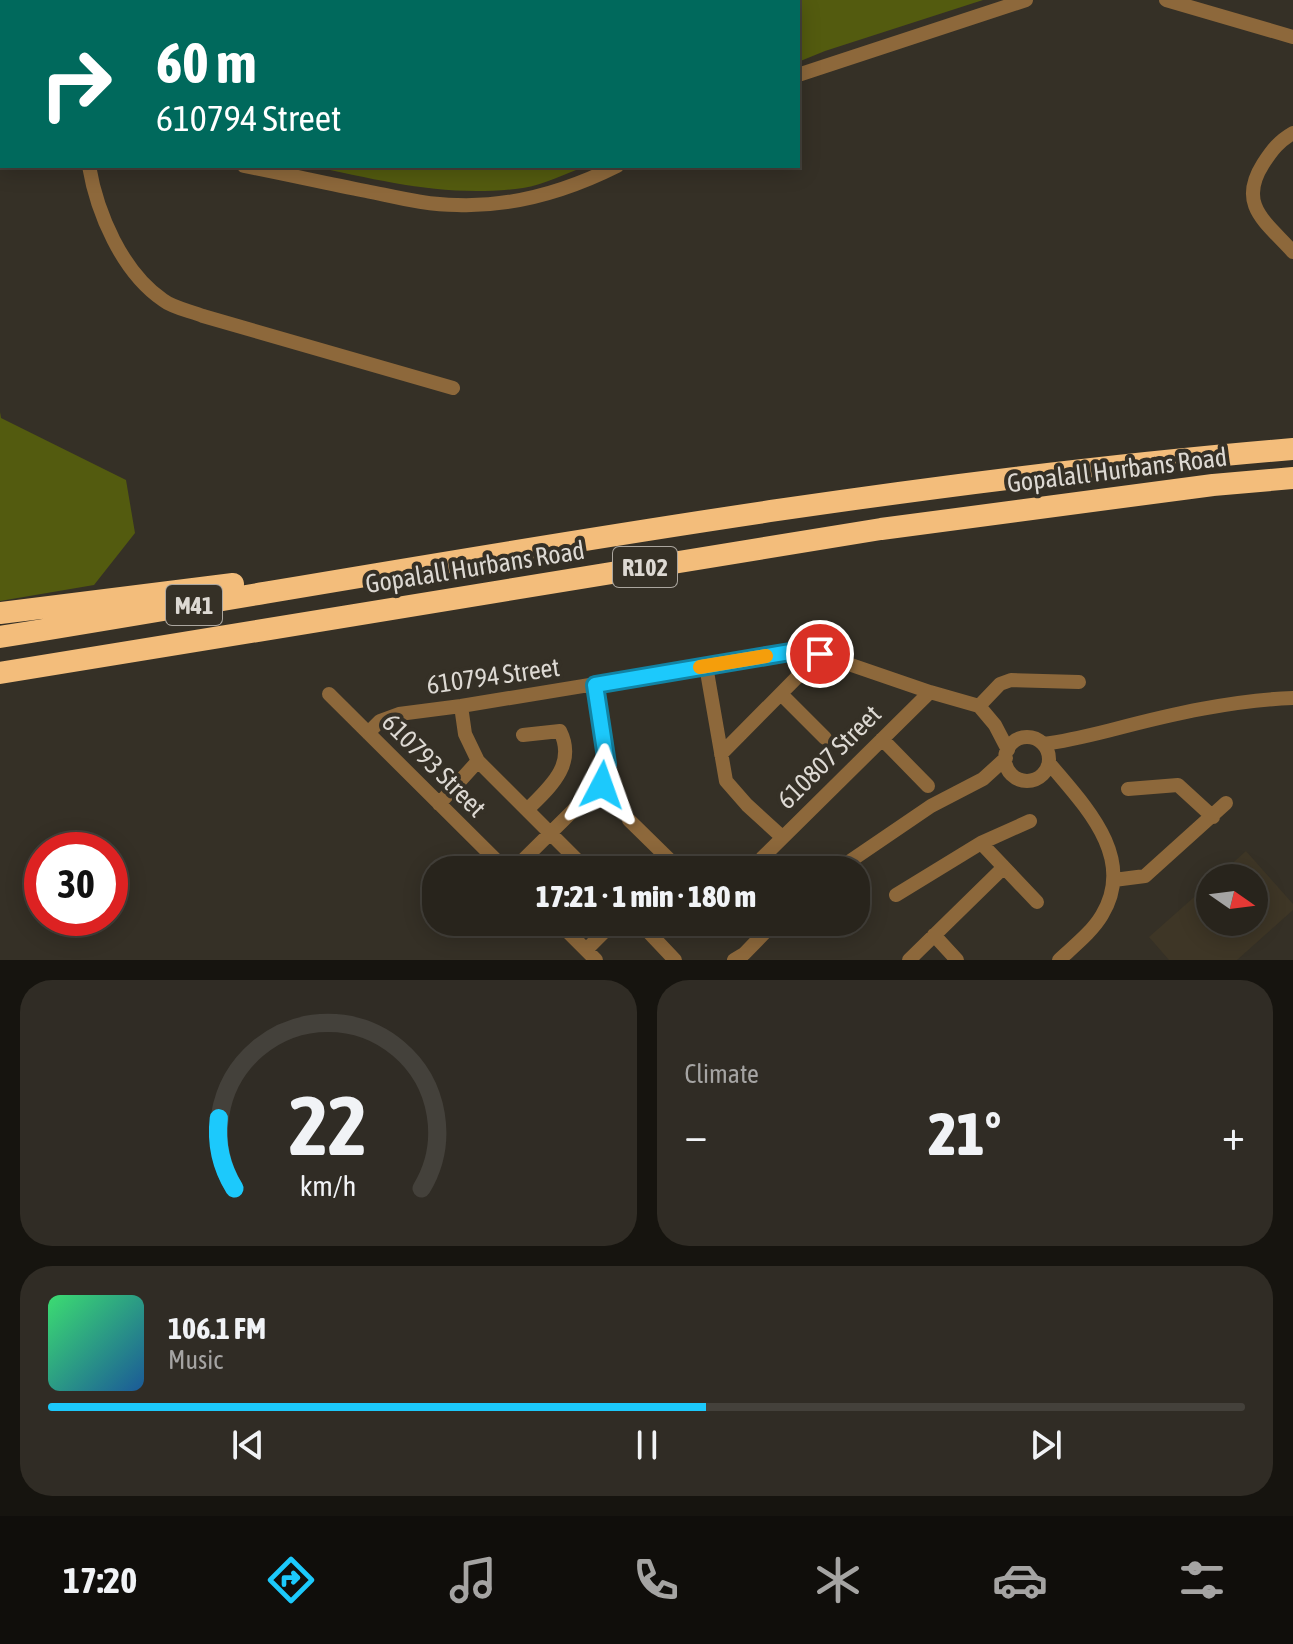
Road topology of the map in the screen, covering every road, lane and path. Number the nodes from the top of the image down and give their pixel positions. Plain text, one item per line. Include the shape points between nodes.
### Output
1 (1026, 0) edge
2 (1166, 0) edge
3 (1293, 37) edge
4 (800, 74) edge
5 (1293, 133) edge
6 (89, 168) edge
7 (254, 168) edge
8 (612, 168) edge
9 (1293, 252) edge
10 (453, 388) dead end
11 (1293, 449) edge
12 (1293, 478) edge
13 (387, 573) junction
14 (0, 613) edge
15 (0, 637) edge
16 (820, 654) junction
17 (706, 666) junction
18 (0, 673) edge
19 (1079, 682) dead end
20 (595, 685) junction
21 (930, 692) junction
22 (329, 694) dead end
23 (781, 694) junction
24 (1293, 698) edge
25 (461, 706) junction
26 (979, 706) junction
27 (995, 725) junction
28 (368, 733) junction
29 (523, 735) dead end
30 (825, 738) dead end
31 (1020, 738) junction
32 (882, 739) junction
33 (721, 754) junction
34 (1007, 754) junction
35 (1045, 760) junction
36 (478, 761) junction
37 (1014, 776) junction
38 (983, 779) junction
39 (928, 786) dead end
40 (1128, 789) dead end
41 (1226, 803) dead end
42 (439, 804) junction
43 (527, 810) junction
44 (1213, 817) junction
45 (629, 820) dead end
46 (1030, 821) dead end
47 (551, 834) junction
48 (782, 837) junction
49 (981, 843) junction
50 (492, 856) edge
51 (528, 856) edge
52 (573, 856) edge
53 (663, 856) edge
54 (764, 856) edge
55 (856, 856) edge
56 (1003, 868) junction
57 (1114, 880) junction
58 (896, 895) dead end
59 (1037, 902) dead end
60 (934, 935) junction
61 (572, 936) edge
62 (604, 936) edge
63 (653, 936) edge
64 (761, 936) edge
65 (591, 955) edge
66 (740, 958) edge
67 (676, 959) edge
68 (909, 960) edge
69 (957, 960) edge
70 (1059, 960) edge

1 - 4 street
2 - 3 street
5 - 9 street via 1272,150 1251,186 1254,206
6 - 10 street via 111,232 145,284 165,302
7 - 8 street via 454,206 537,197
11 - 13 highway, Gopalall Hurbans Road / R102 via 949,484
12 - 18 highway, Gopalall Hurbans Road / R102 via 881,529
13 - 14 highway via 353,570
13 - 15 highway, Gopalall Hurbans Road / M41
16 - 17 street, 610794 Street via 796,651
16 - 21 street, 610794 Street
16 - 23 street
17 - 20 street, 610794 Street
17 - 33 street
19 - 26 street via 1011,680
20 - 25 street, 610794 Street
20 - 47 street via 605,779
21 - 26 street, 610794 Street
21 - 32 street, 610807 Street
22 - 28 street, 610793 Street
23 - 30 street
23 - 33 street
24 - 35 street via 1166,718 1075,740
25 - 28 street, 610794 Street via 399,714
25 - 36 street via 465,734
26 - 27 street
27 - 31 street
27 - 34 street
28 - 42 street, 610793 Street
29 - 43 street via 560,731 565,764
31 - 34 street
31 - 35 street via 1035,739
32 - 39 street
32 - 48 street, 610807 Street
33 - 48 street via 733,791
34 - 37 street
34 - 38 street
35 - 37 street via 1029,781
35 - 57 street via 1095,819 1112,859
36 - 42 street
36 - 43 street
37 - 38 street
38 - 55 street
40 - 44 street via 1178,785
41 - 44 street
42 - 50 street, 610793 Street
43 - 47 street
44 - 57 street via 1145,876
45 - 53 street
46 - 49 street
47 - 51 street
47 - 52 street
48 - 54 street, 610807 Street
49 - 56 street
49 - 58 street
56 - 59 street
56 - 60 street
57 - 70 street via 1103,914
60 - 68 street
60 - 69 street
61 - 65 street
62 - 65 street
63 - 67 street
64 - 66 street

